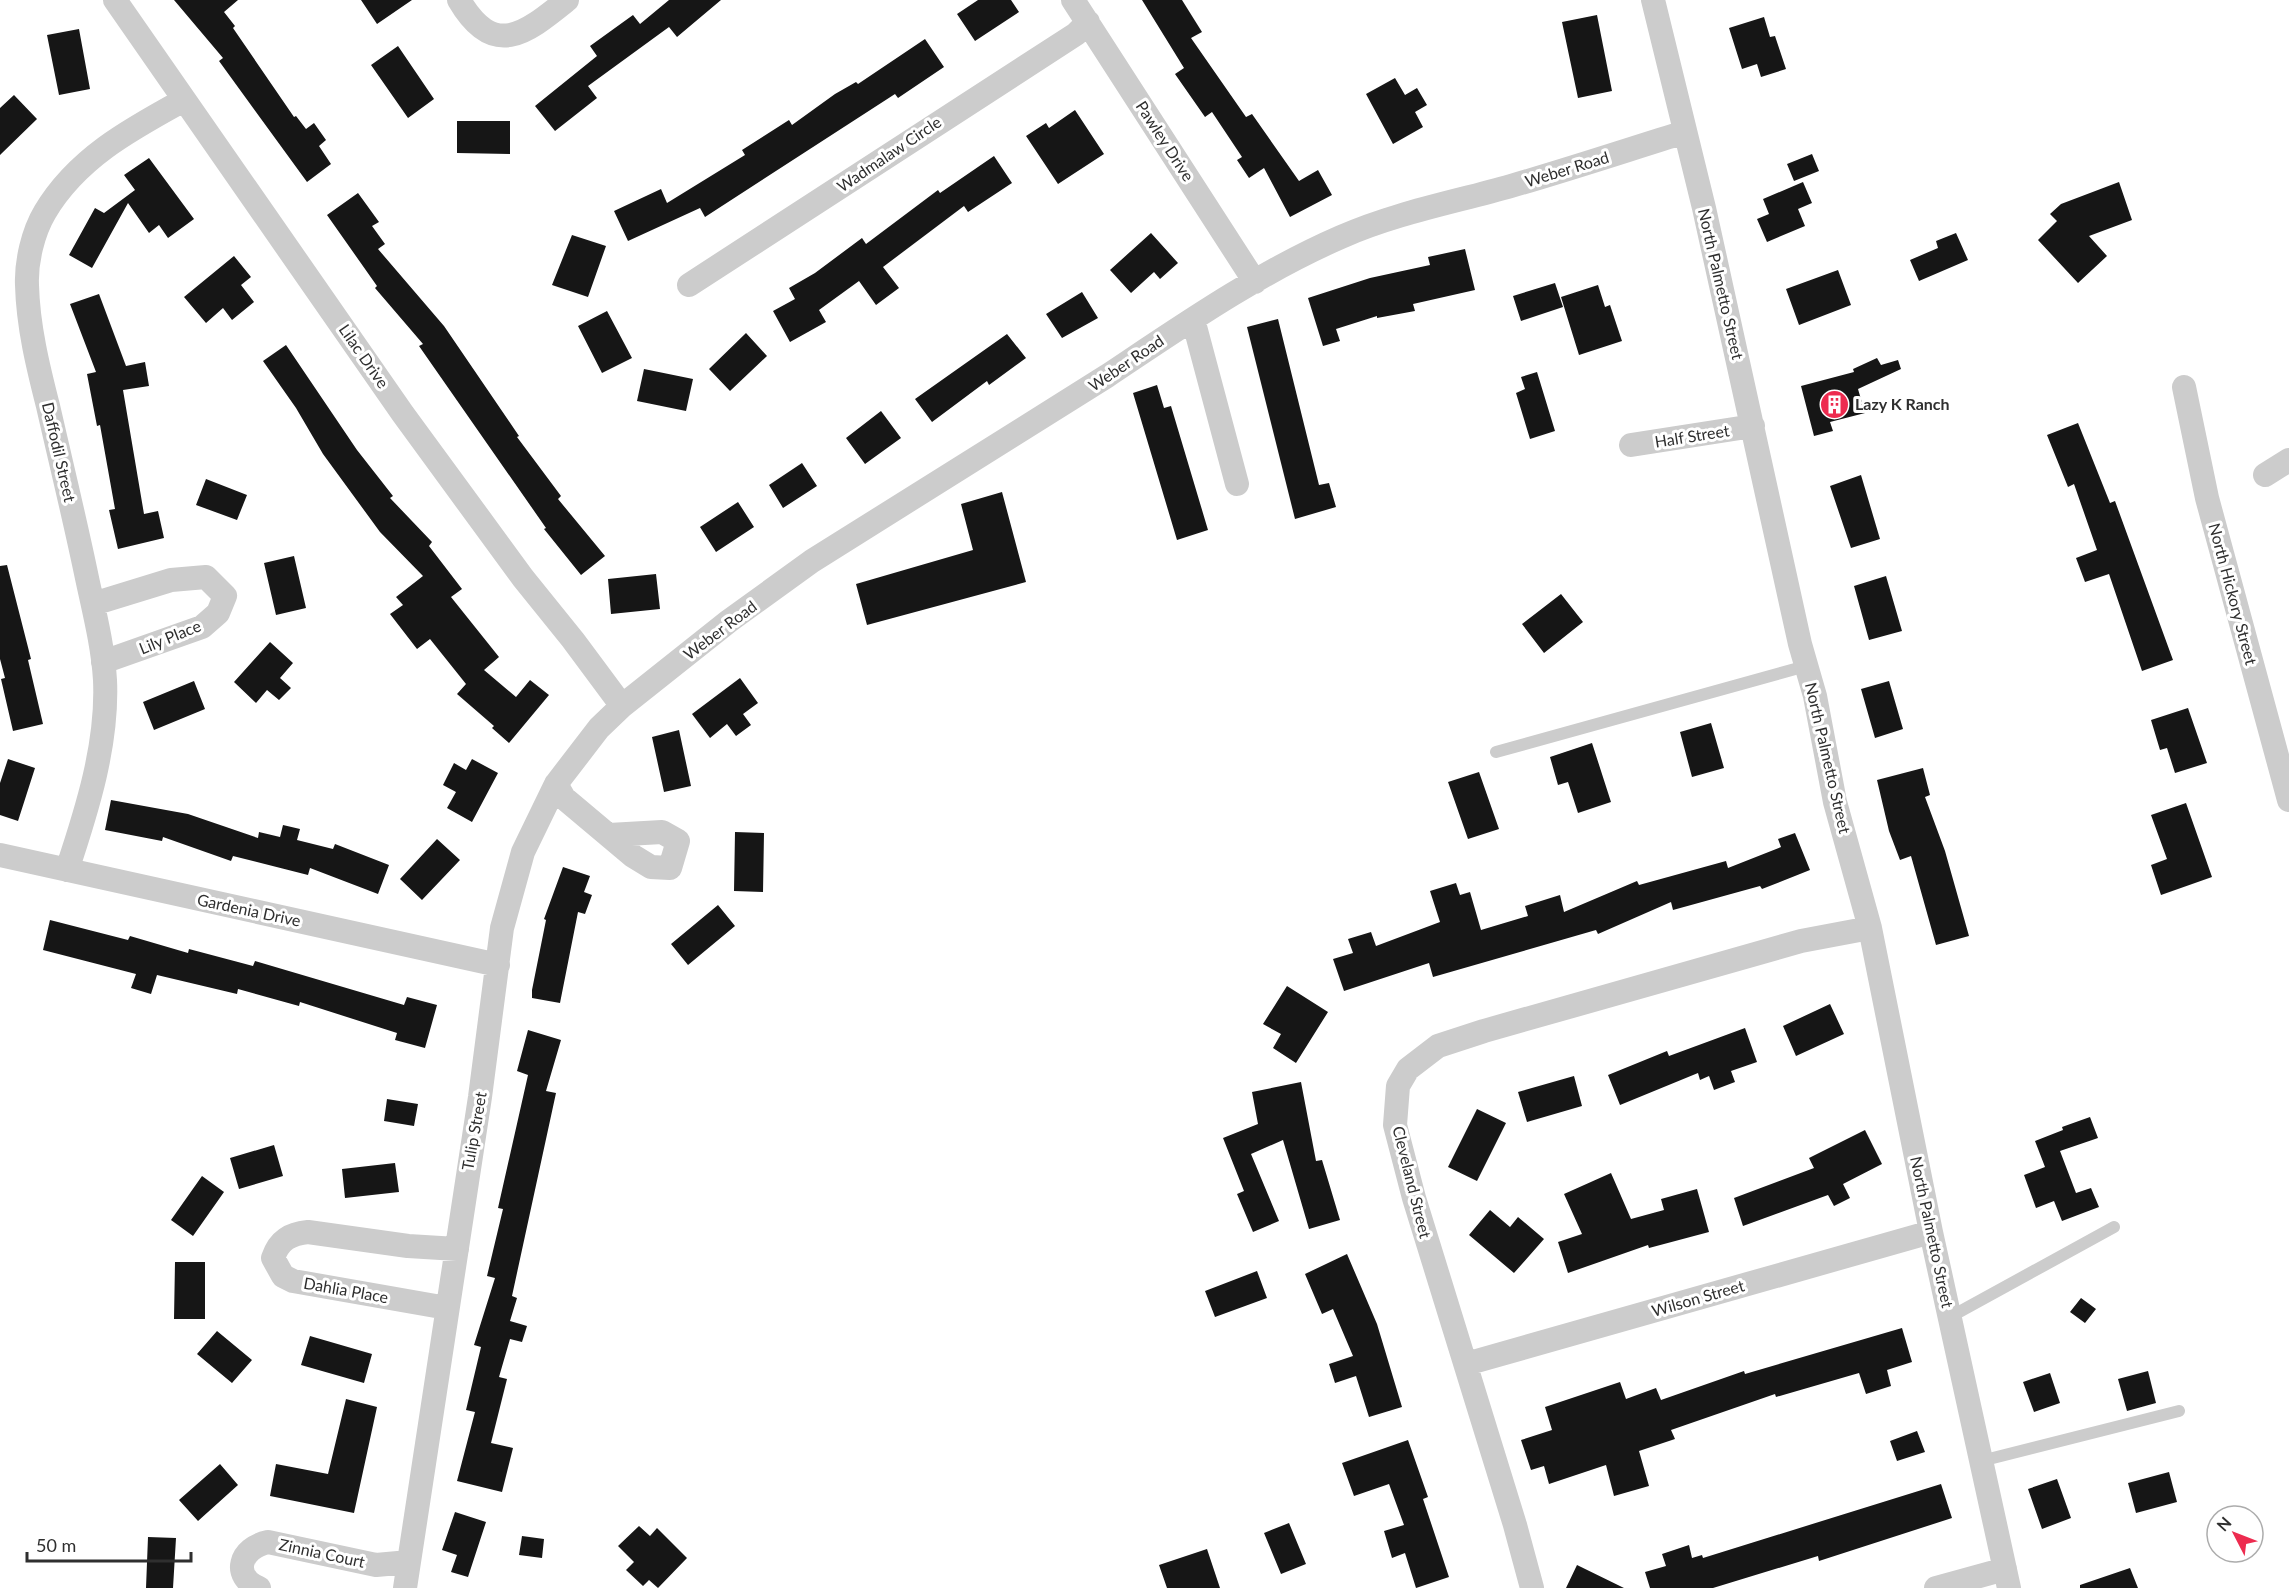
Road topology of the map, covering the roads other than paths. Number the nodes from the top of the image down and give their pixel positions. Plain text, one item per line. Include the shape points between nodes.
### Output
1 (115, 0) edge
2 (459, 0) edge
3 (567, 0) edge
4 (1074, 0) edge
5 (1653, 0) edge
6 (1089, 22) junction
7 (184, 100) junction
8 (1685, 132) junction
9 (1255, 282) junction
10 (689, 285) dead end
11 (1193, 319) junction
12 (2184, 387) dead end
13 (1753, 426) junction
14 (1631, 445) dead end
15 (2289, 460) edge
16 (2265, 476) dead end
17 (1237, 484) dead end
18 (93, 604) junction
19 (103, 662) junction
20 (1806, 666) junction
21 (622, 706) junction
22 (1496, 753) dead end
23 (556, 784) junction
24 (2289, 800) edge
25 (609, 835) dead end
26 (0, 855) edge
27 (67, 870) junction
28 (1870, 928) junction
29 (498, 965) junction
30 (2114, 1227) dead end
31 (1931, 1232) junction
32 (457, 1249) junction
33 (447, 1308) junction
34 (1950, 1317) junction
35 (1466, 1364) junction
36 (2179, 1411) dead end
37 (1981, 1461) junction
38 (409, 1562) junction
39 (2007, 1579) edge
40 (259, 1588) edge
41 (405, 1588) edge
42 (1532, 1588) edge
43 (1936, 1588) edge

1 - 7 street, Lilac Drive
2 - 3 street via 478,24 492,34 510,37 527,31
4 - 6 street, Pawley Drive
5 - 8 street, North Palmetto Street
6 - 9 street, Pawley Drive
6 - 10 street, Wadmalaw Circle
7 - 18 street, Daffodil Street via 120,136 64,184 37,229 28,265 34,350
7 - 21 street, Lilac Drive via 403,414
8 - 9 street, Weber Road via 1343,236
8 - 13 street, North Palmetto Street
9 - 11 street, Weber Road
11 - 17 street
11 - 21 street, Weber Road via 812,561
12 - 24 street, North Hickory Street via 2207,498
13 - 14 street, Half Street
13 - 20 street, North Palmetto Street
15 - 16 street
18 - 19 street, Daffodil Street
18 - 19 street, Lily Place via 171,580 206,576 225,596 218,613 202,627
19 - 27 street, Daffodil Street via 102,728 89,802
20 - 22 lane
20 - 28 street, North Palmetto Street via 1835,802
21 - 23 street, Tulip Street via 598,728
23 - 25 street via 564,798
23 - 29 street, Tulip Street via 523,852 502,928
26 - 27 street, Gardenia Drive
27 - 29 street, Gardenia Drive
28 - 31 street, North Palmetto Street
28 - 35 street, Cleveland Street via 1801,942 1484,1030 1438,1046 1408,1069 1398,1086 1395,1125
29 - 32 street, Tulip Street
30 - 34 lane
31 - 34 street, North Palmetto Street
31 - 35 street, Wilson Street
32 - 33 street, Tulip Street
32 - 33 street, Dahlia Place via 308,1232 284,1239 273,1258 283,1276 293,1281
33 - 38 street, Tulip Street
34 - 37 street, North Palmetto Street
35 - 42 street, Cleveland Street
36 - 37 lane
37 - 39 street, North Palmetto Street
38 - 40 street, Zinnia Court via 376,1564 268,1542 256,1544 246,1551 242,1563 244,1575
38 - 41 street, Tulip Street
39 - 43 street

